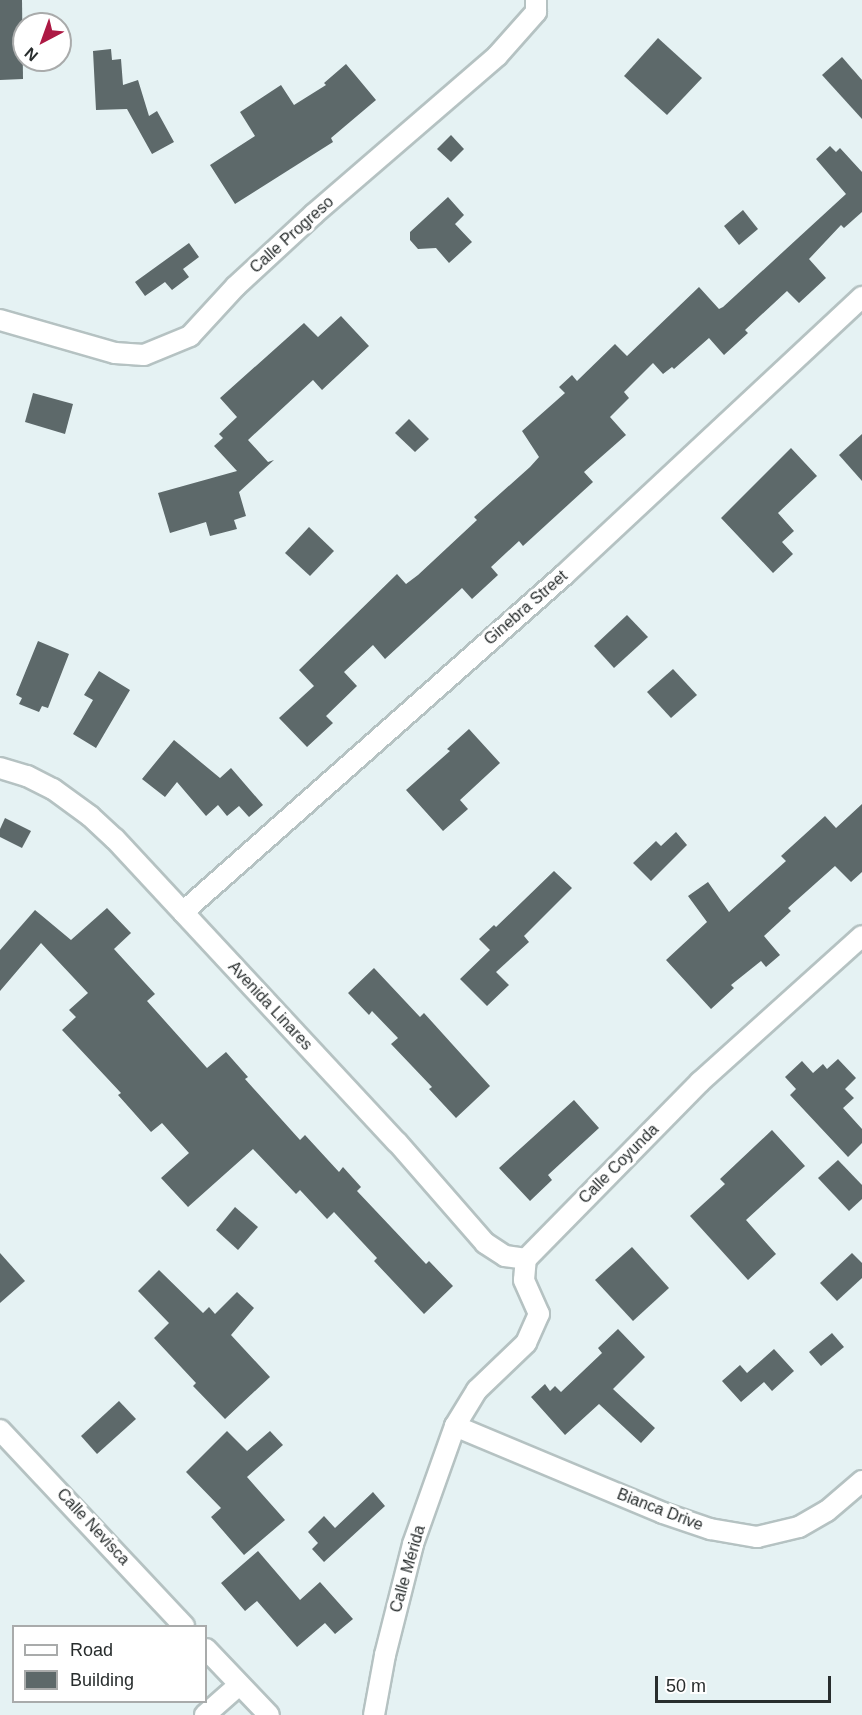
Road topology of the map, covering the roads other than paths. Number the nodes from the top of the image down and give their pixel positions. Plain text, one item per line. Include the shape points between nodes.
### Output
1 (536, 0) edge
2 (862, 297) edge
3 (0, 320) edge
4 (0, 768) edge
5 (183, 912) junction
6 (862, 936) edge
7 (526, 1259) junction
8 (455, 1426) junction
9 (0, 1430) edge
10 (862, 1481) edge
11 (183, 1625) edge
12 (207, 1650) edge
13 (239, 1685) junction
14 (205, 1715) edge
15 (269, 1715) edge
16 (374, 1715) edge

1 - 3 street, Calle Progreso via 536,12 497,56 314,214 236,286 190,336 144,356 115,353
2 - 5 street, Ginebra Street via 564,575
4 - 5 street, Avenida Linares via 53,789 90,816
5 - 7 street, Avenida Linares via 397,1142 485,1243 505,1256
6 - 7 street, Calle Coyunda via 700,1082
7 - 8 street via 524,1280 540,1314 526,1343 477,1390
8 - 10 street, Bianca Drive via 663,1513 710,1529 757,1537 799,1527 827,1511
8 - 16 street, Calle Mérida via 413,1544
9 - 11 street, Calle Nevisca
12 - 13 street
13 - 14 street
13 - 15 street

